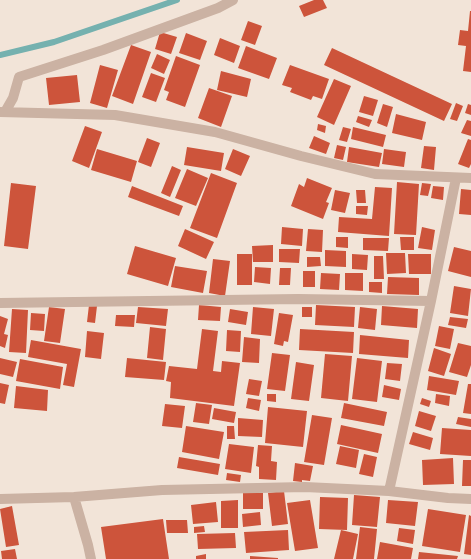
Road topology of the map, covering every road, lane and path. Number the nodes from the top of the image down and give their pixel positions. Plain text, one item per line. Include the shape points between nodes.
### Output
1 (233, 0) edge
2 (2, 112) edge
3 (456, 178) junction
4 (471, 178) edge
5 (431, 300) junction
6 (0, 303) edge
7 (389, 492) junction
8 (74, 497) junction
9 (0, 499) edge
10 (471, 499) edge
11 (91, 559) edge

1 - 2 street via 218,8 103,50 19,76 13,98
2 - 3 street via 115,115 215,132 375,174
3 - 4 street
3 - 5 street
5 - 6 street
5 - 7 street
7 - 8 street via 305,487 162,490
7 - 10 street
8 - 9 street
8 - 11 street

